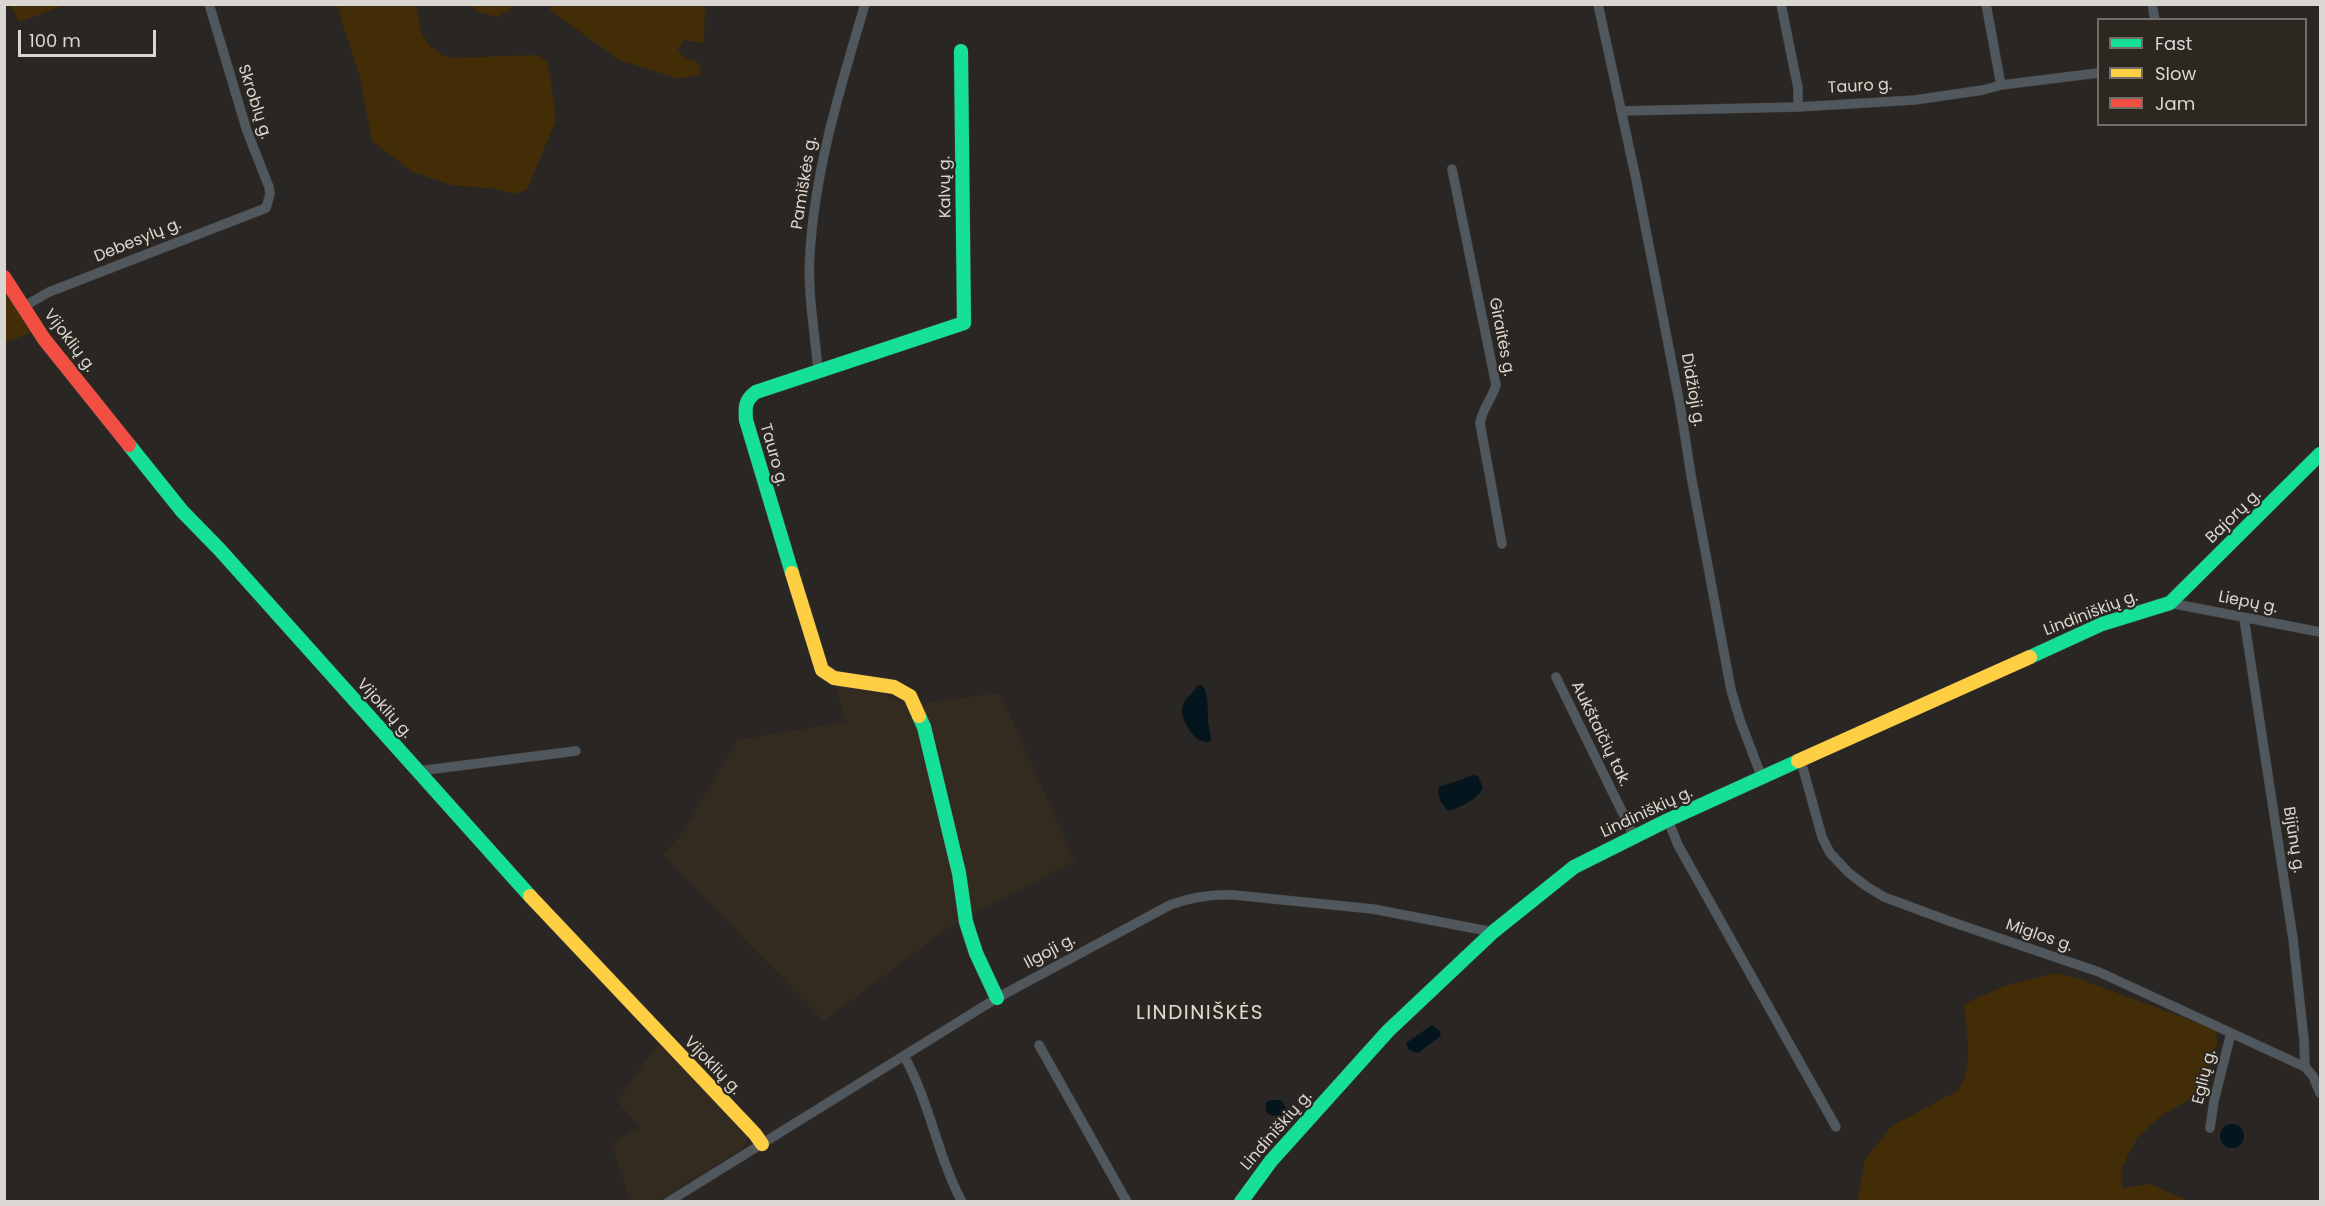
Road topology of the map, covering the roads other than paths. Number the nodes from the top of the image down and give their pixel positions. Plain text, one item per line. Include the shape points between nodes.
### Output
1 (209, 4) edge
2 (866, 4) edge
3 (1598, 4) edge
4 (1781, 4) edge
5 (1986, 4) edge
6 (961, 51) dead end
7 (2097, 73) edge
8 (2001, 84) junction
9 (1798, 107) junction
10 (1621, 111) junction
11 (1452, 169) dead end
12 (266, 208) joint
13 (4, 277) edge
14 (23, 306) junction
15 (964, 323) joint
16 (818, 371) junction
17 (2320, 454) edge
18 (1502, 544) dead end
19 (2170, 603) junction
20 (2244, 618) junction
21 (2320, 632) edge
22 (1556, 677) dead end
23 (576, 751) dead end
24 (1801, 760) junction
25 (418, 771) junction
26 (1762, 778) junction
27 (1668, 820) junction
28 (1634, 836) junction
29 (1493, 932) junction
30 (997, 998) junction
31 (2231, 1033) junction
32 (1040, 1045) dead end
33 (904, 1056) junction
34 (2305, 1067) junction
35 (2320, 1093) edge
36 (1836, 1127) dead end
37 (2210, 1128) dead end
38 (762, 1144) junction
39 (668, 1202) edge
40 (962, 1202) edge
41 (1128, 1202) edge
42 (1241, 1202) edge

1 - 12 street, Skroblų g. via 247,131 269,187
2 - 16 street, Pamiškės g. via 836,102 813,225 811,296
3 - 10 street, Didžioji g.
4 - 9 street via 1798,88
5 - 8 street
6 - 15 street, Kalvų g.
7 - 8 street, Tauro g.
8 - 9 street, Tauro g. via 1916,100
9 - 10 street, Tauro g.
10 - 26 street, Didžioji g. via 1680,405 1731,690
11 - 18 street, Giraitės g. via 1496,385 1480,423
12 - 14 street, Debesylų g. via 49,292
13 - 14 street, Vijoklių g.
14 - 25 street, Vijoklių g. via 44,339 182,511
15 - 16 street, Tauro g.
16 - 30 street, Tauro g. via 748,398 746,420 762,479 822,670 834,678 894,687 910,696 924,727 944,807 959,873 965,923
17 - 19 street, Bajorų g.
19 - 20 street, Liepų g.
19 - 24 street, Lindiniškių g. via 2102,624
20 - 21 street, Liepų g.
20 - 34 street, Bijūnų g. via 2293,939
22 - 28 street, Aukštaičių tak.
23 - 25 street
24 - 26 street, Lindiniškių g.
24 - 31 street, Miglos g. via 1830,853 1866,886 1884,897 1948,921 2098,972
25 - 38 street, Vijoklių g. via 565,936
26 - 27 street, Lindiniškių g.
27 - 28 street, Lindiniškių g.
27 - 36 street
28 - 29 street, Lindiniškių g. via 1574,867
29 - 30 street, Ilgoji g. via 1373,909 1204,895 1170,905
29 - 42 street, Lindiniškių g. via 1363,1057 1266,1167
30 - 33 street, Ilgoji g.
31 - 34 street, Miglos g.
31 - 37 street, Eglių g.
32 - 41 street
33 - 38 street, Ilgoji g.
33 - 40 street via 923,1094
34 - 35 street
38 - 39 street, Ilgoji g.

